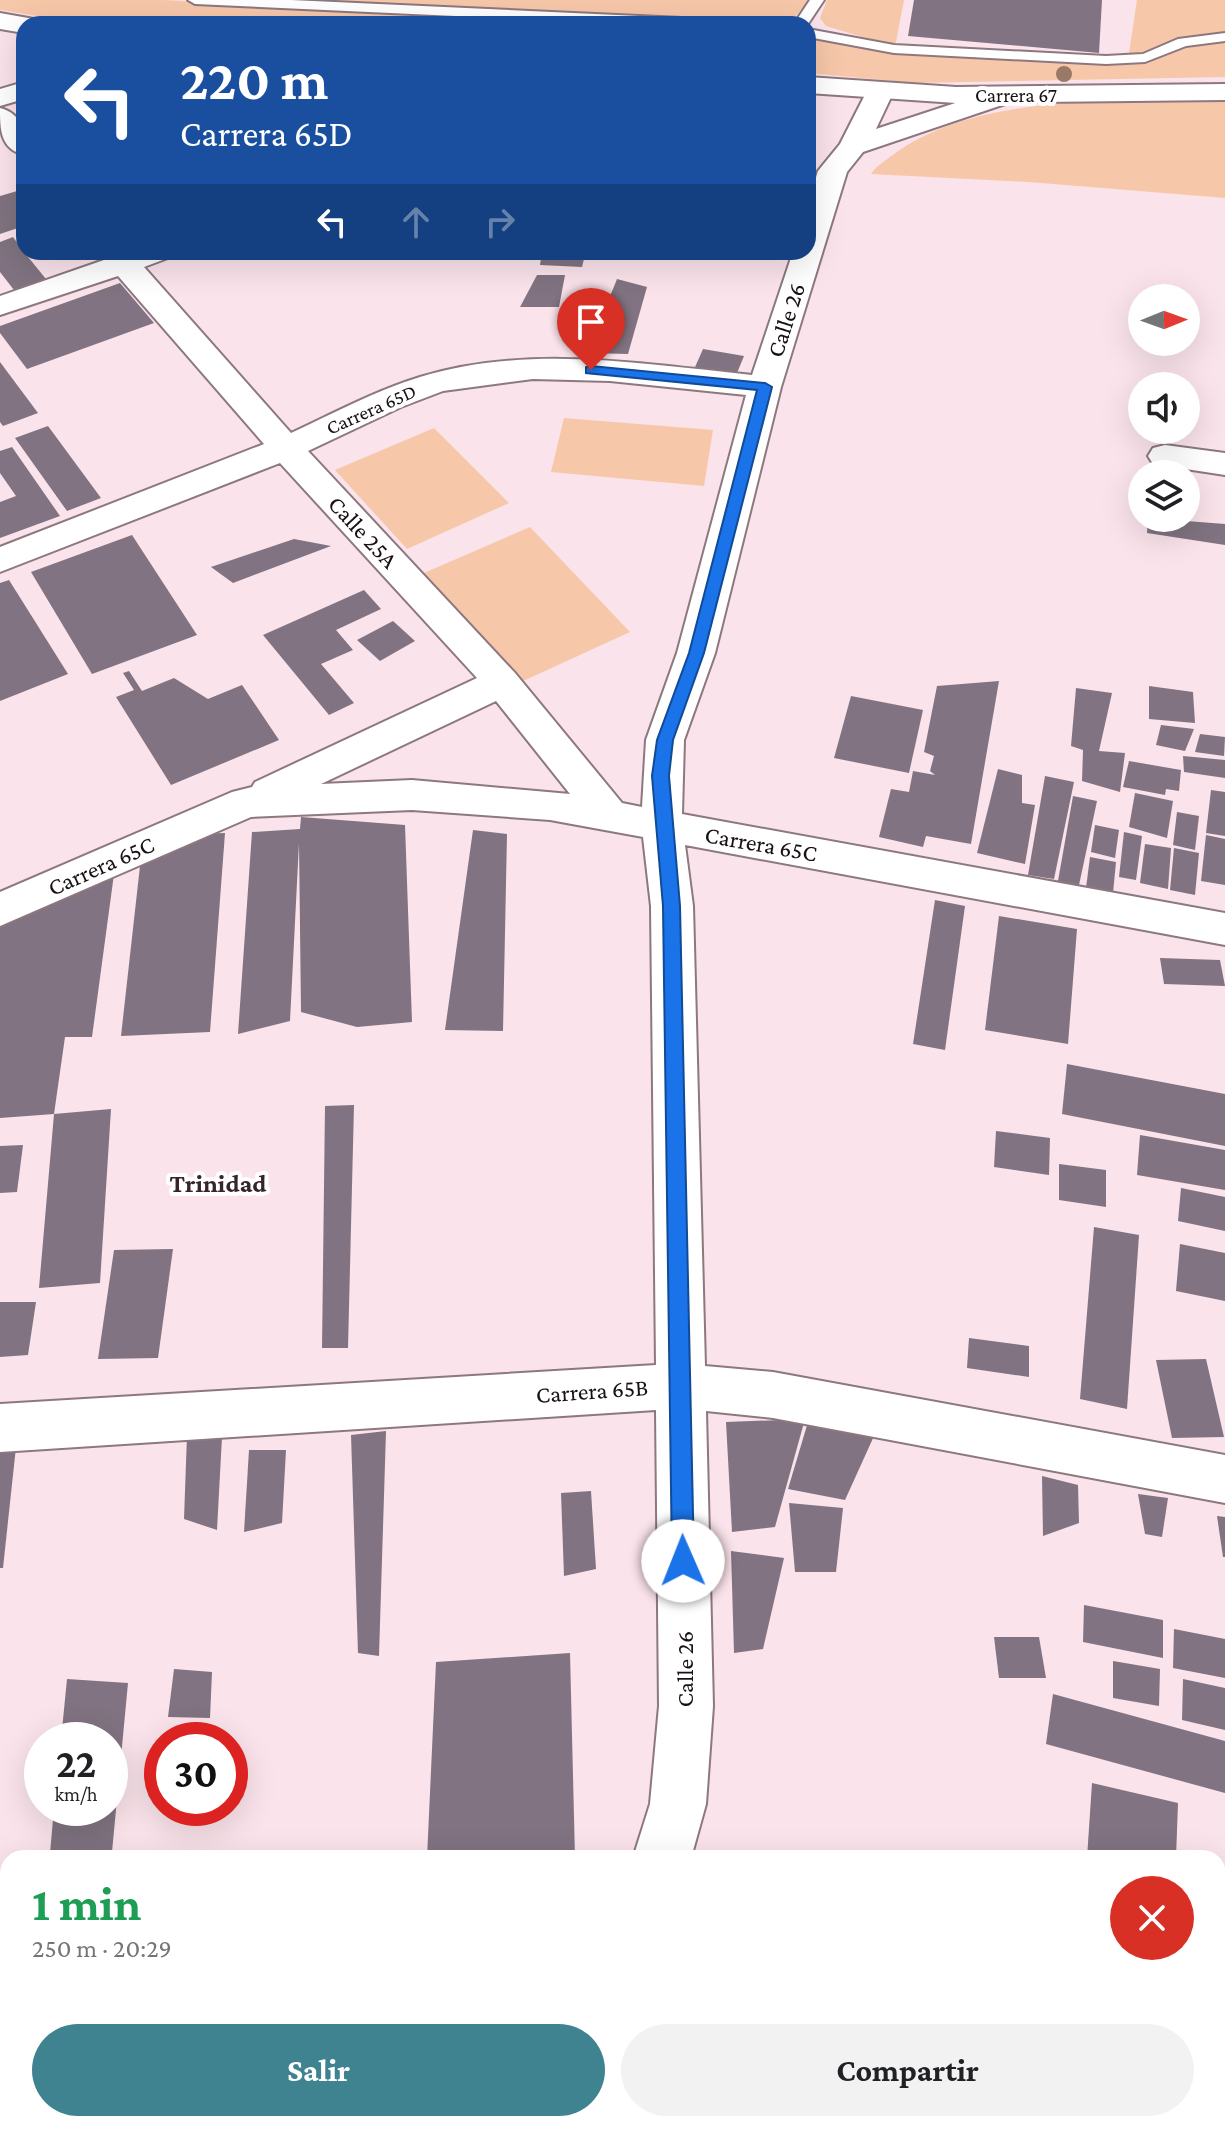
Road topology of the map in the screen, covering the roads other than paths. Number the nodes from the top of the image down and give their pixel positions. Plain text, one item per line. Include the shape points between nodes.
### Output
1 (195, 0) edge
2 (549, 16) edge
3 (816, 34) edge
4 (1225, 37) edge
5 (816, 86) edge
6 (1225, 92) edge
7 (879, 93) junction
8 (1001, 96) junction
9 (0, 117) edge
10 (16, 136) edge
11 (853, 146) junction
12 (821, 170) edge
13 (816, 202) edge
14 (114, 260) edge
15 (121, 260) edge
16 (805, 260) edge
17 (0, 306) edge
18 (765, 387) junction
19 (286, 448) junction
20 (1165, 456) dead end
21 (1225, 464) edge
22 (0, 560) edge
23 (502, 682) junction
24 (246, 802) junction
25 (609, 815) junction
26 (662, 826) junction
27 (0, 910) edge
28 (1225, 929) edge
29 (679, 1386) junction
30 (0, 1428) edge
31 (1225, 1479) edge
32 (664, 1850) edge

1 - 2 lane
3 - 4 lane via 909,50 1106,60 1145,58 1183,42
5 - 7 street, Carrera 67
6 - 8 street, Carrera 67
7 - 8 street, Carrera 67
7 - 11 street, Calle 26
8 - 11 street
9 - 10 street
11 - 12 street, Calle 26
12 - 13 street, Calle 26
14 - 17 street
15 - 19 street, Calle 25A
16 - 18 street, Calle 26
18 - 19 street, Carrera 65D via 591,370 457,377 409,390
18 - 26 street, Calle 26 via 696,653 665,740
19 - 22 street, Carrera 65D
19 - 23 street, Calle 25A
20 - 21 street
23 - 24 street, Carrera 65C
23 - 25 street, Calle 25A
24 - 25 street, Carrera 65C via 412,795
24 - 27 street, Carrera 65C
25 - 26 street, Carrera 65C
26 - 28 street, Carrera 65C
26 - 29 street, Calle 26 via 672,906
29 - 30 street, Carrera 65B
29 - 31 street, Carrera 65B via 773,1395
29 - 32 street, Calle 26 via 686,1706 678,1804

